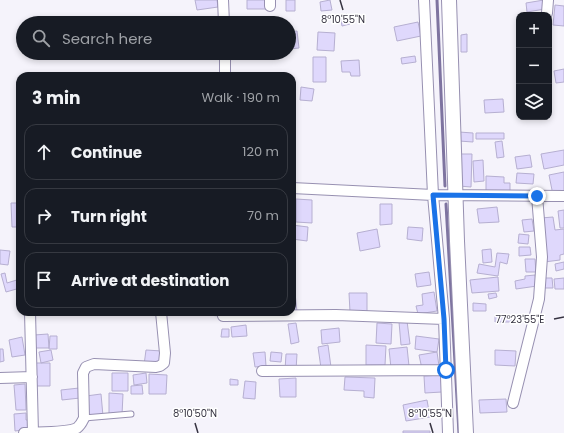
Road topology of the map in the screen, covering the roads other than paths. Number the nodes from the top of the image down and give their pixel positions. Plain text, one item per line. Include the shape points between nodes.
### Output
1 (223, 0) edge
2 (424, 0) edge
3 (449, 0) edge
4 (548, 0) edge
5 (547, 12) edge
6 (224, 16) edge
7 (225, 60) edge
8 (225, 72) edge
9 (296, 188) edge
10 (433, 195) junction
11 (456, 195) junction
12 (537, 196) junction
13 (564, 196) edge
14 (296, 315) edge
15 (30, 316) edge
16 (161, 316) edge
17 (444, 319) junction
18 (446, 370) junction
19 (262, 371) dead end
20 (32, 377) junction
21 (0, 378) edge
22 (513, 403) dead end
23 (131, 414) dead end
24 (84, 418) junction
25 (24, 433) edge
26 (33, 433) edge
27 (448, 433) edge
28 (466, 433) edge

1 - 6 street
2 - 10 street
3 - 11 street
4 - 5 street
7 - 8 street
9 - 10 street
10 - 11 street
10 - 17 street
11 - 12 street
11 - 28 street
12 - 13 street
12 - 22 street via 542,257 538,299
14 - 17 street
15 - 20 street
16 - 24 street via 164,363 160,366 94,364 86,367 83,373
17 - 18 street
18 - 19 street
18 - 27 street
20 - 21 street
20 - 26 street
23 - 24 lane
24 - 26 street via 73,430
25 - 26 street

